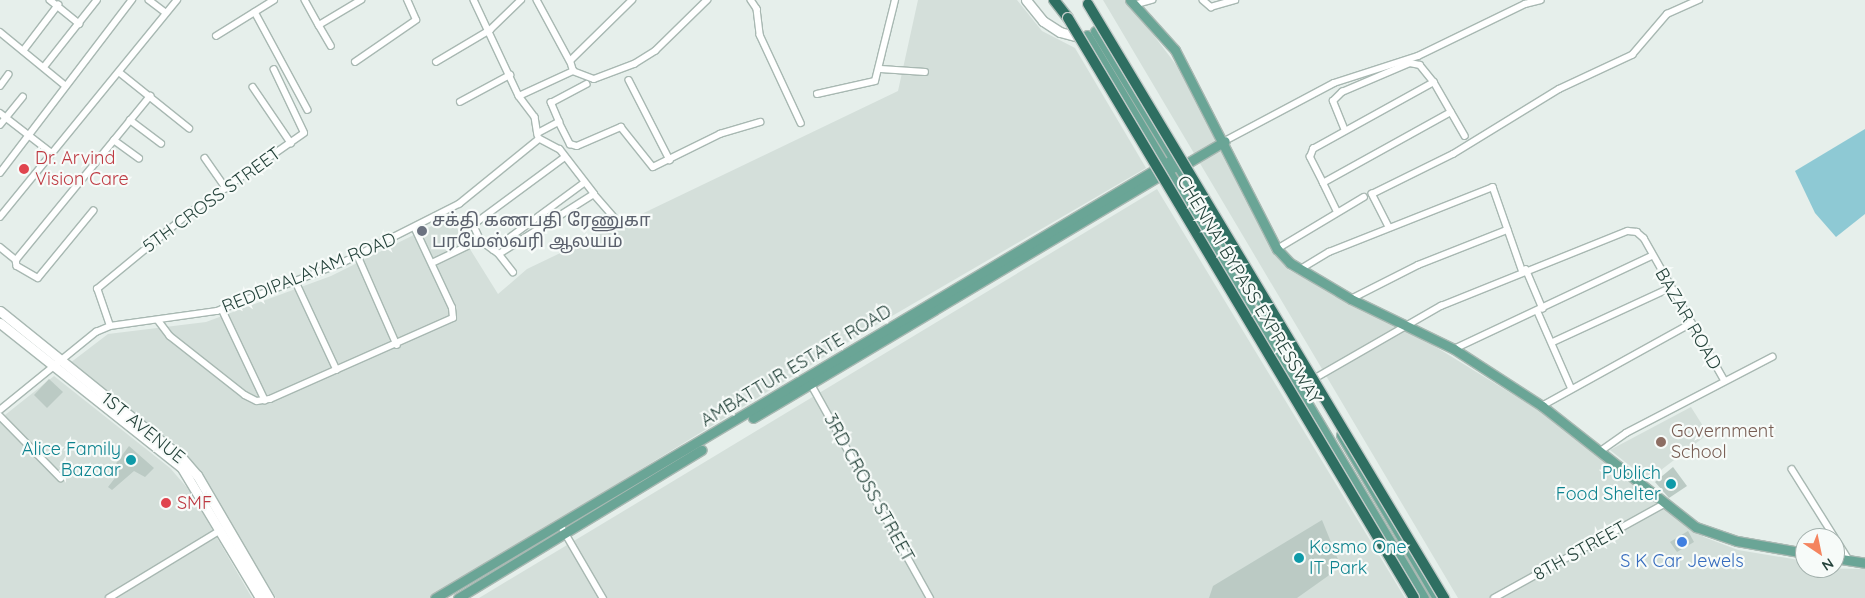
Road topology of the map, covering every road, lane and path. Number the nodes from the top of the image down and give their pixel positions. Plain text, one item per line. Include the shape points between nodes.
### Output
1 (50, 0) edge
2 (97, 0) edge
3 (132, 0) edge
4 (149, 0) edge
5 (177, 0) edge
6 (274, 0) edge
7 (305, 0) edge
8 (361, 0) edge
9 (407, 0) edge
10 (474, 0) edge
11 (521, 0) edge
12 (537, 0) edge
13 (632, 0) edge
14 (707, 0) edge
15 (751, 0) edge
16 (894, 0) edge
17 (1026, 0) edge
18 (1054, 0) edge
19 (1152, 0) edge
20 (1203, 0) edge
21 (1235, 0) edge
22 (1541, 0) edge
23 (1699, 0) edge
24 (1088, 1) edge
25 (1132, 2) edge
26 (58, 5) junction
27 (255, 12) junction
28 (166, 13) junction
29 (80, 24) junction
30 (319, 25) junction
31 (490, 30) junction
32 (0, 32) edge
33 (1091, 33) junction
34 (216, 36) dead end
35 (331, 46) dead end
36 (23, 51) junction
37 (570, 61) junction
38 (355, 62) dead end
39 (436, 62) dead end
40 (44, 67) junction
41 (880, 68) junction
42 (274, 70) dead end
43 (573, 71) junction
44 (119, 72) junction
45 (925, 72) dead end
46 (8, 75) dead end
47 (510, 75) junction
48 (630, 80) dead end
49 (1434, 82) junction
50 (586, 84) dead end
51 (0, 86) edge
52 (66, 86) junction
53 (253, 87) dead end
54 (817, 94) dead end
55 (150, 96) junction
56 (519, 96) junction
57 (23, 97) dead end
58 (460, 102) dead end
59 (308, 110) dead end
60 (1450, 112) junction
61 (0, 113) edge
62 (6, 118) junction
63 (130, 120) junction
64 (558, 122) junction
65 (760, 122) dead end
66 (800, 123) dead end
67 (0, 125) edge
68 (188, 128) dead end
69 (1344, 131) junction
70 (538, 136) junction
71 (1465, 136) dead end
72 (28, 137) junction
73 (114, 140) junction
74 (1225, 141) junction
75 (161, 143) dead end
76 (291, 143) junction
77 (52, 153) junction
78 (565, 157) junction
79 (139, 158) dead end
80 (205, 158) dead end
81 (670, 160) junction
82 (1173, 165) junction
83 (0, 173) edge
84 (584, 182) junction
85 (1323, 183) junction
86 (226, 188) junction
87 (594, 194) junction
88 (1364, 197) dead end
89 (93, 211) dead end
90 (1337, 212) junction
91 (0, 217) edge
92 (617, 220) dead end
93 (1389, 228) junction
94 (414, 229) junction
95 (1507, 230) junction
96 (480, 240) junction
97 (0, 247) edge
98 (1278, 248) junction
99 (496, 252) junction
100 (358, 256) junction
101 (1652, 256) junction
102 (16, 260) junction
103 (432, 263) junction
104 (1299, 270) junction
105 (1524, 270) junction
106 (513, 272) dead end
107 (295, 280) junction
108 (1670, 288) junction
109 (1351, 299) junction
110 (222, 309) junction
111 (1541, 310) junction
112 (0, 311) edge
113 (158, 320) junction
114 (1692, 322) junction
115 (0, 323) edge
116 (1407, 324) junction
117 (110, 326) junction
118 (1553, 342) junction
119 (397, 345) junction
120 (1454, 349) junction
121 (1772, 357) dead end
122 (57, 364) junction
123 (337, 370) junction
124 (809, 380) junction
125 (1310, 382) junction
126 (1725, 382) junction
127 (1300, 387) junction
128 (1571, 387) junction
129 (265, 400) junction
130 (1542, 406) junction
131 (0, 410) edge
132 (0, 416) edge
133 (1602, 450) junction
134 (1792, 469) dead end
135 (61, 478) dead end
136 (1666, 503) junction
137 (560, 524) junction
138 (224, 528) junction
139 (565, 533) junction
140 (1795, 551) edge
141 (1845, 560) edge
142 (1850, 561) junction
143 (1865, 563) edge
144 (109, 598) edge
145 (260, 598) edge
146 (269, 598) edge
147 (435, 598) edge
148 (458, 598) edge
149 (603, 598) edge
150 (930, 598) edge
151 (1414, 598) edge
152 (1424, 598) edge
153 (1437, 598) edge
154 (1444, 598) edge
155 (1494, 598) edge

1 - 26 street
2 - 29 street
3 - 52 street
4 - 28 street
5 - 28 street
6 - 27 street
7 - 30 street
8 - 30 street
9 - 38 street via 416,20
10 - 31 street
11 - 31 street
12 - 37 street
13 - 37 street
14 - 43 street via 655,50 634,64 594,79
15 - 66 street via 757,9 760,35
16 - 41 street
17 - 33 main road via 1043,21 1060,32 1081,39
18 - 151 highway, CHENNAI BYPASS EXPRESSWAY, bridge via 1068,18
19 - 25 street
20 - 21 street via 1211,7
22 - 74 street via 1524,4 1418,56 1334,83
23 - 93 street via 1667,14 1632,54 1559,89 1453,154 1372,194
24 - 33 main road
24 - 154 highway, CHENNAI BYPASS EXPRESSWAY, bridge
25 - 74 main road via 1175,50
26 - 29 street
26 - 36 street
27 - 34 street
27 - 59 street
28 - 44 street
29 - 40 street
30 - 35 street
31 - 39 street
31 - 47 street
32 - 36 street
33 - 82 main road
36 - 40 street
37 - 43 street
40 - 52 street
41 - 45 street
41 - 54 street via 872,83
42 - 76 street, 5TH CROSS STREET via 304,130
43 - 56 street
44 - 55 street
44 - 77 street
46 - 51 street
47 - 56 street
47 - 58 street
48 - 81 street
49 - 60 street
49 - 69 street
49 - 69 street via 1420,65 1410,63 1342,92 1333,101
50 - 64 street via 551,103
52 - 72 street
53 - 76 street
55 - 63 street
55 - 68 street
56 - 70 street via 535,117
57 - 62 street
60 - 71 street
60 - 85 street
61 - 62 street
62 - 67 street
62 - 72 street
63 - 73 street
63 - 75 street
64 - 70 street, REDDIPALAYAM ROAD
64 - 81 street via 574,146 621,127 650,165
65 - 81 street via 720,134
69 - 85 street via 1310,152
70 - 78 street
70 - 94 street, REDDIPALAYAM ROAD via 459,204
72 - 77 street
72 - 83 street
73 - 79 street
73 - 102 street
74 - 82 main road, AMBATTUR ESTATE ROAD
74 - 98 main road
76 - 86 street, 5TH CROSS STREET
77 - 91 street
78 - 84 street
78 - 96 street via 473,225
80 - 86 street
82 - 124 main road, AMBATTUR ESTATE ROAD
82 - 125 main road
82 - 127 main road
84 - 87 street
84 - 99 street
85 - 90 street
86 - 117 street, 5TH CROSS STREET via 140,251 97,289
87 - 92 street
87 - 99 street
88 - 90 street
89 - 102 street via 38,278 17,266
90 - 98 street
93 - 95 street via 1493,187
93 - 104 street via 1329,252
94 - 100 street, REDDIPALAYAM ROAD
94 - 103 street
95 - 105 street
95 - 109 street via 1418,264
96 - 99 street
96 - 103 street
97 - 102 street
98 - 104 main road
99 - 106 street
100 - 107 street, REDDIPALAYAM ROAD
100 - 119 street
101 - 105 street, BAZAR ROAD via 1644,238 1628,231
101 - 108 street, BAZAR ROAD
101 - 111 street
103 - 119 street via 452,308 453,318
104 - 109 main road
105 - 111 street
105 - 116 street, BAZAR ROAD
107 - 110 street, REDDIPALAYAM ROAD
107 - 123 street
108 - 114 street, BAZAR ROAD
108 - 118 street
109 - 116 main road
110 - 113 street, REDDIPALAYAM ROAD
110 - 129 street
111 - 118 street
111 - 120 street
112 - 122 main road, 1ST AVENUE
113 - 117 street, REDDIPALAYAM ROAD
113 - 129 street via 170,336 246,395
114 - 126 street, BAZAR ROAD
114 - 128 street
115 - 122 main road, 1ST AVENUE
116 - 120 main road
116 - 125 street, BAZAR ROAD
117 - 122 street, REDDIPALAYAM ROAD via 96,332
118 - 128 street
119 - 123 street
120 - 130 main road
121 - 126 street
122 - 131 street, REDDIPALAYAM ROAD
122 - 138 main road, 1ST AVENUE via 182,458
123 - 129 street
124 - 137 main road, AMBATTUR ESTATE ROAD
124 - 139 main road, AMBATTUR ESTATE ROAD
124 - 150 street, 3RD CROSS STREET
125 - 127 street, BAZAR ROAD
125 - 153 main road
126 - 133 street via 1626,433
127 - 152 main road
128 - 130 street
130 - 133 main road
132 - 135 street
133 - 136 main road
134 - 142 street
136 - 140 main road via 1710,534
136 - 155 street, 8TH STREET
137 - 139 street
137 - 147 main road, AMBATTUR ESTATE ROAD
138 - 144 street
138 - 145 main road, 1ST AVENUE
138 - 146 main road, 1ST AVENUE
139 - 148 main road, AMBATTUR ESTATE ROAD
139 - 149 street
141 - 142 main road
142 - 143 main road

